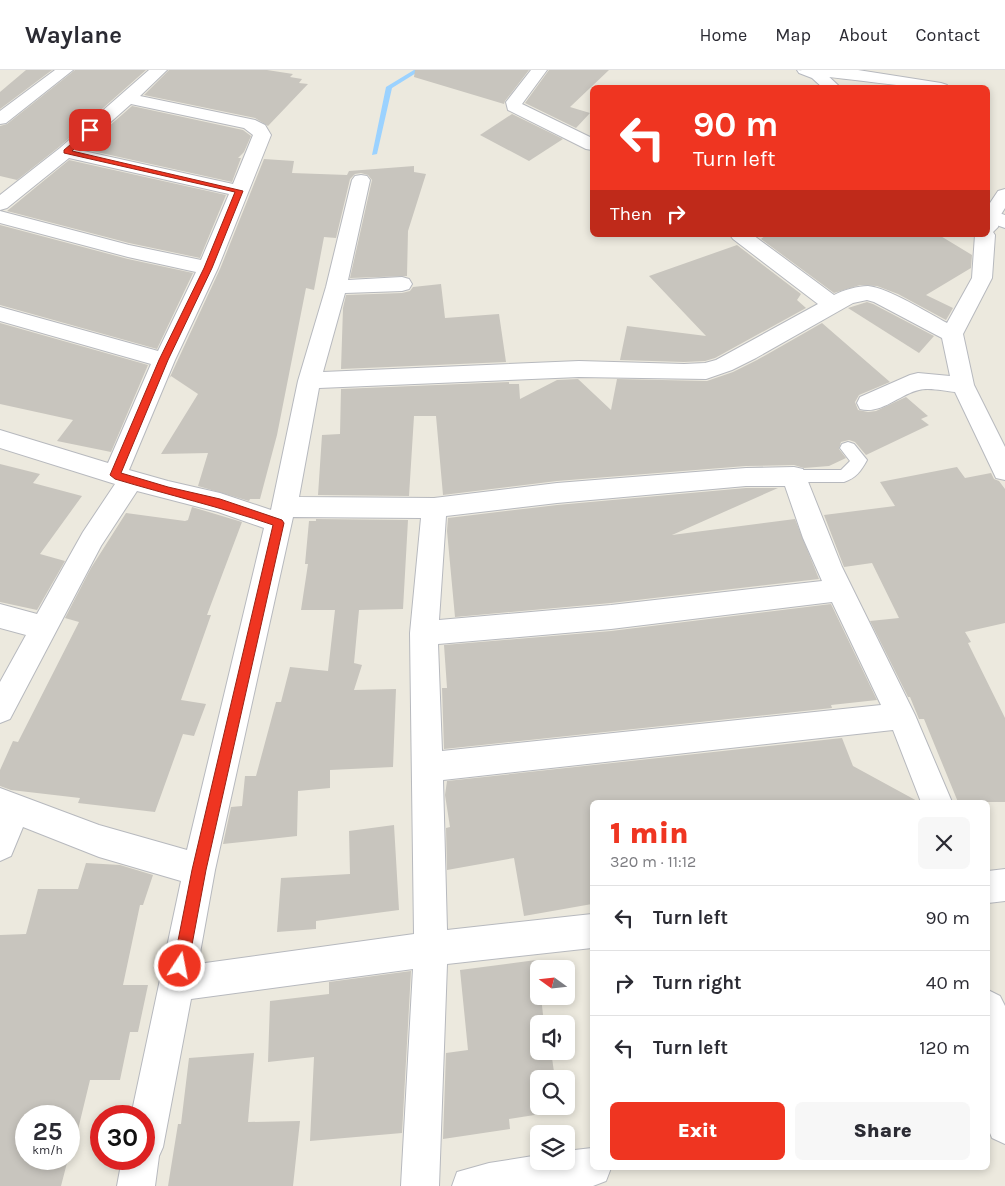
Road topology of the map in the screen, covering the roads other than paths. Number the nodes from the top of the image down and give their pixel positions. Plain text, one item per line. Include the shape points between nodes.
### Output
1 (65, 70) edge
2 (159, 70) edge
3 (539, 70) edge
4 (807, 70) edge
5 (830, 85) edge
6 (924, 85) edge
7 (127, 98) junction
8 (0, 119) edge
9 (590, 144) edge
10 (66, 152) junction
11 (361, 180) dead end
12 (239, 191) junction
13 (1005, 195) edge
14 (0, 204) edge
15 (0, 217) edge
16 (991, 223) edge
17 (743, 237) edge
18 (989, 237) edge
19 (208, 268) junction
20 (402, 284) dead end
21 (336, 287) junction
22 (832, 304) junction
23 (0, 314) edge
24 (952, 334) junction
25 (164, 360) junction
26 (308, 381) junction
27 (963, 385) junction
28 (868, 404) dead end
29 (0, 439) edge
30 (848, 448) dead end
31 (1005, 472) edge
32 (794, 476) junction
33 (123, 478) junction
34 (434, 508) junction
35 (282, 515) junction
36 (839, 590) junction
37 (0, 616) edge
38 (43, 628) junction
39 (424, 632) junction
40 (0, 710) edge
41 (901, 716) junction
42 (426, 767) junction
43 (935, 800) edge
44 (8, 806) edge
45 (0, 846) edge
46 (199, 870) junction
47 (1005, 884) edge
48 (990, 887) edge
49 (590, 931) edge
50 (431, 949) junction
51 (177, 984) junction
52 (990, 1029) edge
53 (997, 1104) edge
54 (153, 1105) edge
55 (590, 1167) edge
56 (139, 1170) edge
57 (136, 1186) edge
58 (420, 1186) edge
59 (471, 1186) edge

1 - 8 street
2 - 7 street
3 - 9 street via 514,106
4 - 5 street
4 - 6 street
7 - 10 street
7 - 12 street via 249,124 259,129 262,135
10 - 12 street
10 - 14 street
11 - 21 street
12 - 19 street
13 - 16 street
15 - 19 street via 128,251
17 - 22 street
18 - 24 street via 982,278
19 - 25 street
20 - 21 street
21 - 26 street
22 - 24 street via 868,293
22 - 26 street via 748,353 706,371 579,369
23 - 25 street
24 - 27 street
25 - 33 street
26 - 35 street
27 - 28 street via 918,381
27 - 31 street
29 - 33 street
30 - 32 lane via 859,460 854,469 844,476
32 - 34 street via 557,493
32 - 36 street
33 - 35 street
33 - 38 street
34 - 35 street
34 - 39 street
35 - 46 street
36 - 39 street via 611,617
36 - 41 street
37 - 38 street
38 - 40 street
39 - 42 street
41 - 42 street
41 - 43 street
42 - 50 street
44 - 45 street
44 - 46 street via 99,842
46 - 51 street
47 - 48 street
49 - 50 street
50 - 51 street
50 - 58 street
51 - 54 street
52 - 53 street
55 - 59 street
56 - 57 street

